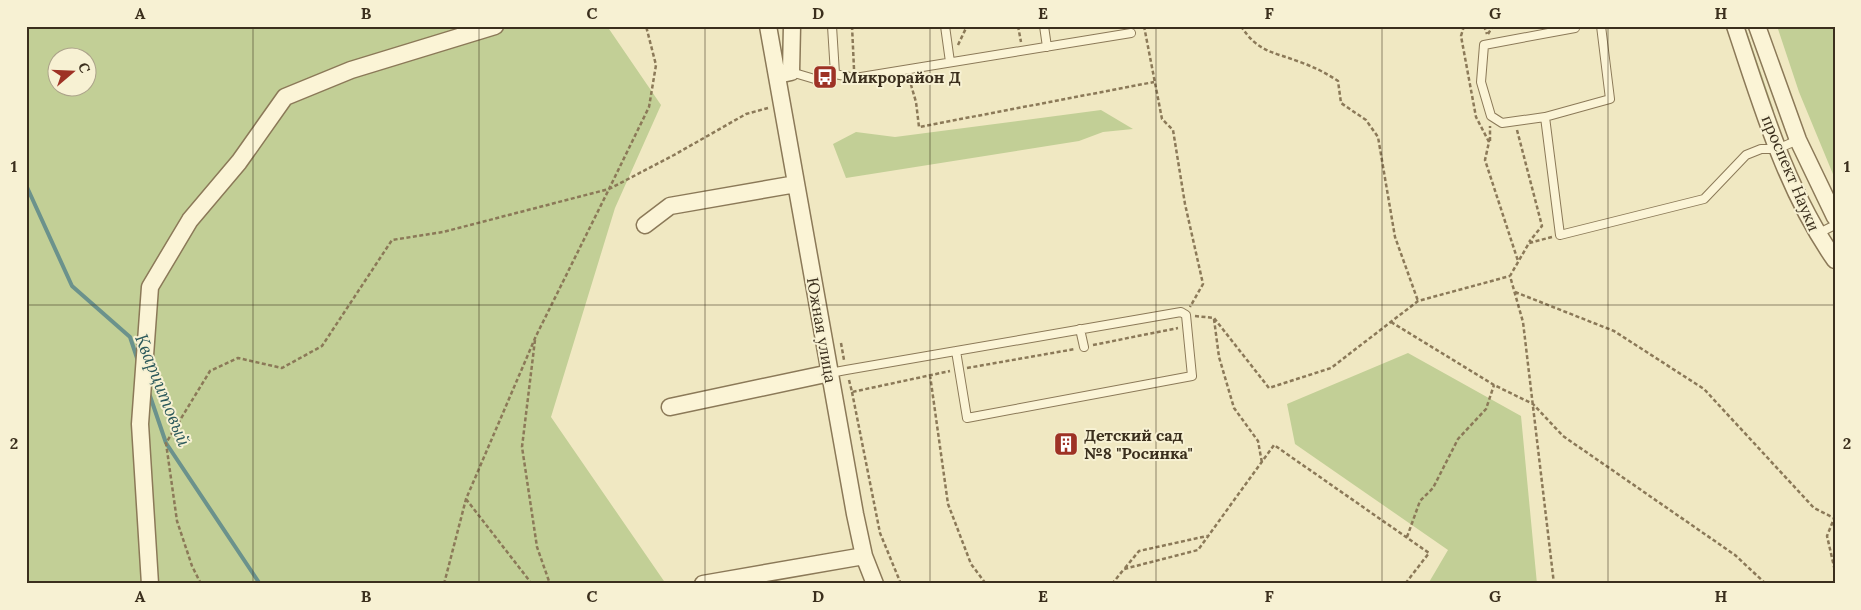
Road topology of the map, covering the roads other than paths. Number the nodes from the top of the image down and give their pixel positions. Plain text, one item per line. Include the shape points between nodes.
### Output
1 (495, 26) edge
2 (768, 26) edge
3 (792, 26) edge
4 (832, 26) edge
5 (945, 26) edge
6 (1044, 26) edge
7 (1601, 26) edge
8 (1735, 26) edge
9 (1757, 26) edge
10 (1575, 28) dead end
11 (1130, 33) dead end
12 (1047, 47) junction
13 (950, 62) junction
14 (784, 73) junction
15 (835, 74) junction
16 (1545, 117) junction
17 (1798, 140) junction
18 (1777, 149) junction
19 (796, 184) junction
20 (1835, 217) edge
21 (645, 225) dead end
22 (1835, 225) edge
23 (1817, 234) junction
24 (1835, 260) edge
25 (1080, 329) junction
26 (1084, 347) road end
27 (956, 351) junction
28 (830, 373) junction
29 (670, 407) dead end
30 (864, 556) junction
31 (150, 584) edge
32 (703, 584) edge
33 (875, 584) edge

1 - 31 street via 351,70 285,96 239,162 190,220 150,287 140,424
2 - 14 street via 773,57
3 - 14 street
4 - 15 lane
5 - 13 lane
6 - 12 lane
7 - 16 lane via 1610,98
8 - 18 street, проспект Науки
9 - 17 street, проспект Науки
10 - 16 lane via 1484,44 1481,82 1491,116 1502,123
11 - 12 lane
12 - 13 lane
13 - 15 lane via 854,78
14 - 15 lane via 818,80
14 - 19 street, Южная улица via 782,104
16 - 18 lane via 1560,234 1704,199 1746,154 1761,148
17 - 18 lane
17 - 20 street, проспект Науки
18 - 23 street, проспект Науки
19 - 21 street via 670,206
19 - 28 street, Южная улица
22 - 23 lane
23 - 24 street, проспект Науки
25 - 26 lane
25 - 27 lane
25 - 27 lane via 1181,312 1186,315 1192,376 967,418
27 - 28 lane
28 - 29 street
28 - 30 street, Южная улица
30 - 32 street
30 - 33 street, Южная улица

